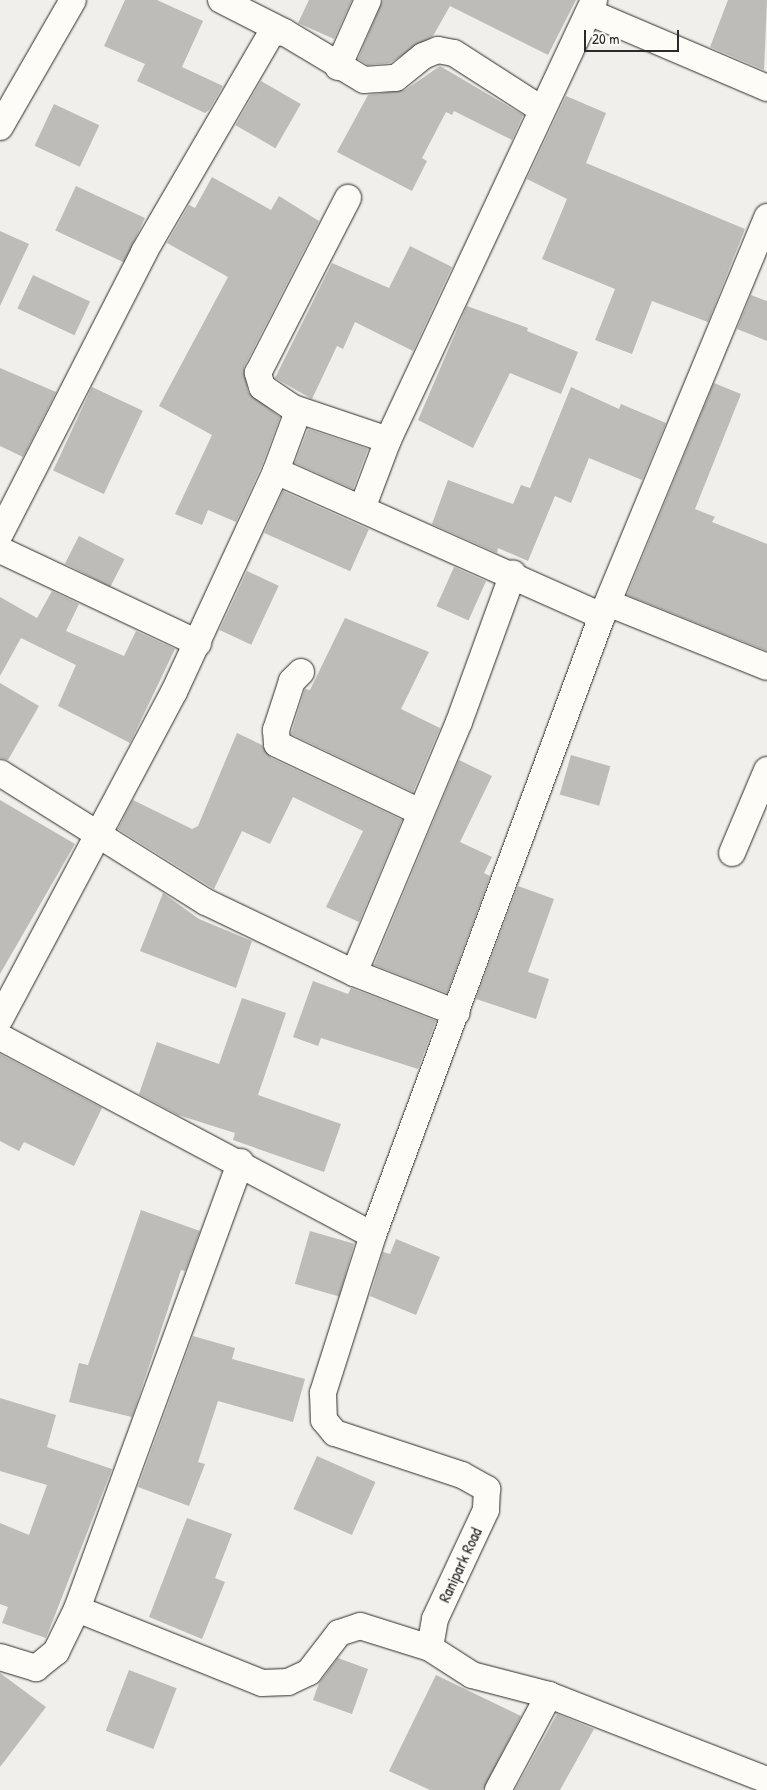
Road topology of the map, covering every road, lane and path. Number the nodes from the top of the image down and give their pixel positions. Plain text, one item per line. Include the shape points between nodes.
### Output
1 (73, 0) edge
2 (221, 0) edge
3 (368, 0) edge
4 (591, 6) edge
5 (284, 32) junction
6 (338, 67) junction
7 (767, 88) edge
8 (541, 110) junction
9 (0, 127) edge
10 (348, 198) dead end
11 (767, 217) edge
12 (293, 408) junction
13 (388, 440) junction
14 (276, 471) junction
15 (363, 506) junction
16 (0, 534) edge
17 (0, 550) edge
18 (513, 574) junction
19 (605, 610) junction
20 (198, 643) junction
21 (767, 667) edge
22 (301, 672) dead end
23 (767, 770) edge
24 (0, 774) edge
25 (420, 812) junction
26 (100, 837) junction
27 (732, 853) dead end
28 (354, 973) junction
29 (456, 1013) junction
30 (0, 1019) edge
31 (0, 1037) edge
32 (241, 1162) junction
33 (373, 1235) junction
34 (77, 1609) junction
35 (430, 1648) junction
36 (0, 1657) edge
37 (549, 1695) junction
38 (767, 1780) edge
39 (498, 1790) edge

1 - 9 street
2 - 5 street
3 - 6 street
4 - 7 street
4 - 8 street
5 - 6 street
5 - 16 street via 271,34 244,76 144,252
6 - 8 street via 364,80 382,81 396,78 423,56 438,50 454,53
8 - 13 street
10 - 12 street via 258,373 262,387
11 - 19 street
12 - 13 street
12 - 14 street via 294,429
13 - 15 street
14 - 15 street
14 - 20 street
15 - 18 street
17 - 20 street
18 - 19 street
18 - 25 street
19 - 21 street
19 - 29 street
20 - 26 street
22 - 25 street via 292,681 276,730 276,744
23 - 27 street
24 - 26 street
25 - 28 street
26 - 28 street via 206,902
26 - 30 street
28 - 29 street
29 - 33 street
31 - 32 street
32 - 33 street
32 - 34 street
33 - 35 street, Ranipark Road via 323,1393 324,1420 336,1434 462,1474 487,1489 486,1510 435,1619
34 - 35 street via 262,1683 288,1682 309,1672 339,1633 360,1626
34 - 36 street via 56,1652 36,1668
35 - 37 street via 472,1675
37 - 38 street
37 - 39 street

